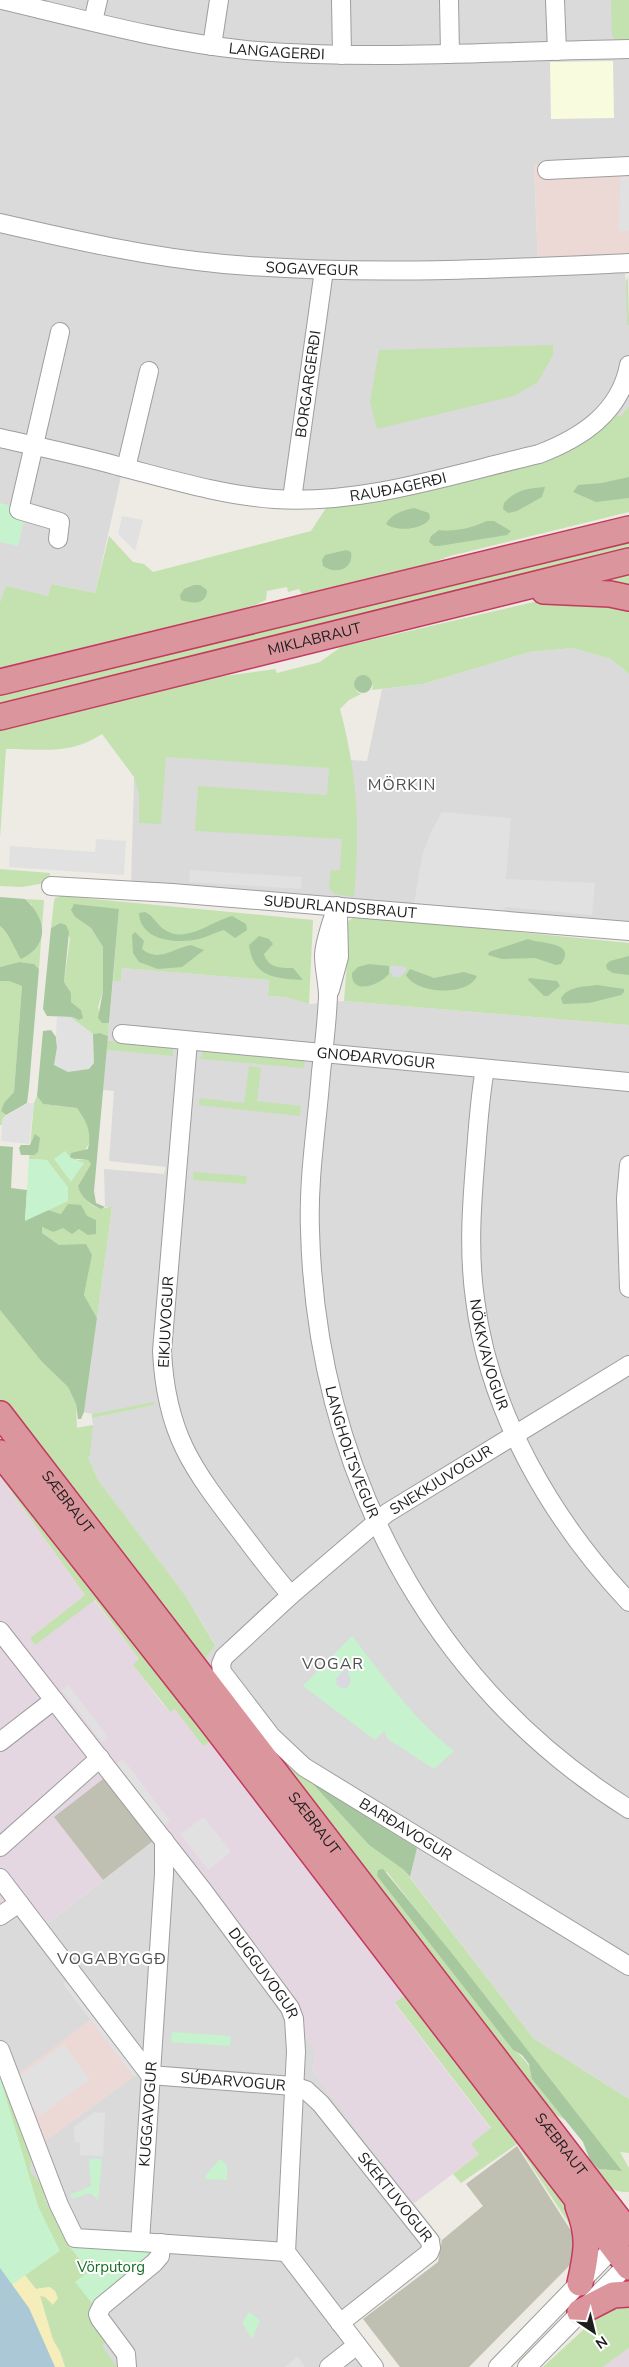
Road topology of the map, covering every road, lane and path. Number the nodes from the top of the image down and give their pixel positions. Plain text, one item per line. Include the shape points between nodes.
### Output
1 (2, 0) edge
2 (98, 0) edge
3 (218, 0) edge
4 (341, 0) edge
5 (449, 0) edge
6 (555, 0) edge
7 (92, 21) junction
8 (212, 46) junction
9 (629, 49) edge
10 (557, 51) junction
11 (450, 54) junction
12 (342, 55) junction
13 (629, 166) edge
14 (547, 170) dead end
15 (0, 223) edge
16 (629, 263) edge
17 (324, 270) junction
18 (60, 332) dead end
19 (629, 365) edge
20 (149, 371) dead end
21 (0, 438) edge
22 (35, 446) junction
23 (126, 468) junction
24 (292, 498) junction
25 (629, 529) edge
26 (58, 539) dead end
27 (629, 560) edge
28 (501, 592) junction
29 (629, 598) edge
30 (0, 682) edge
31 (0, 717) edge
32 (51, 886) dead end
33 (337, 906) junction
34 (629, 931) edge
35 (122, 1034) dead end
36 (188, 1041) junction
37 (323, 1054) junction
38 (485, 1069) junction
39 (629, 1082) edge
40 (629, 1165) edge
41 (629, 1288) edge
42 (629, 1365) edge
43 (0, 1414) edge
44 (514, 1434) junction
45 (0, 1453) edge
46 (376, 1523) junction
47 (291, 1595) junction
48 (629, 1602) edge
49 (0, 1631) edge
50 (224, 1657) joint
51 (54, 1700) junction
52 (0, 1742) edge
53 (100, 1758) junction
54 (629, 1809) edge
55 (164, 1840) junction
56 (0, 1847) edge
57 (0, 1878) edge
58 (19, 1903) junction
59 (0, 1916) edge
60 (629, 1966) edge
61 (0, 2050) edge
62 (150, 2075) junction
63 (293, 2086) junction
64 (596, 2189) junction
65 (571, 2190) junction
66 (629, 2201) edge
67 (140, 2242) junction
68 (161, 2243) junction
69 (627, 2248) edge
70 (286, 2252) junction
71 (580, 2283) junction
72 (629, 2294) edge
73 (580, 2312) junction
74 (340, 2323) junction
75 (357, 2345) junction
76 (127, 2367) edge
77 (329, 2367) edge
78 (374, 2367) edge
79 (498, 2367) edge
80 (526, 2367) edge

1 - 7 street, LANGAGERÐI
2 - 7 street
3 - 8 street, LANGAGERÐI
4 - 12 street, LANGAGERÐI
5 - 11 street
6 - 10 street
7 - 8 street, LANGAGERÐI
8 - 12 street, LANGAGERÐI
9 - 10 street, LANGAGERÐI
10 - 11 street, LANGAGERÐI
11 - 12 street, LANGAGERÐI
13 - 14 street
15 - 17 street, SOGAVEGUR via 166,257
16 - 17 street, SOGAVEGUR
17 - 24 street, BORGARGERÐI
18 - 22 street
19 - 24 street, RAUÐAGERÐI via 626,380 605,413 590,428 548,451 381,491
20 - 23 street
21 - 22 street, RAUÐAGERÐI
22 - 23 street, RAUÐAGERÐI
22 - 26 street via 19,510 60,522
23 - 24 street, RAUÐAGERÐI via 224,492
25 - 30 highway, MIKLABRAUT
27 - 28 highway, MIKLABRAUT
28 - 29 highway via 575,591
28 - 31 highway, MIKLABRAUT
32 - 33 street, SUÐURLANDSBRAUT
33 - 34 street, SUÐURLANDSBRAUT
33 - 37 street, LANGHOLTSVEGUR via 339,957 328,995
35 - 36 street, GNOÐARVOGUR
36 - 37 street, GNOÐARVOGUR
36 - 47 street, EIKJUVOGUR via 162,1351 169,1411 176,1432 202,1481
37 - 38 street, GNOÐARVOGUR
37 - 46 street, LANGHOLTSVEGUR via 310,1214 317,1327 336,1414 359,1484
38 - 39 street, GNOÐARVOGUR
38 - 44 street, NÖKKVAVOGUR via 470,1223 472,1277 483,1345
40 - 41 street via 626,1208
42 - 44 street, SNEKKJUVOGUR
43 - 64 highway, SÆBRAUT
44 - 46 street, SNEKKJUVOGUR
44 - 48 street, NÖKKVAVOGUR via 567,1525 600,1572
45 - 65 highway, SÆBRAUT
46 - 47 street, SNEKKJUVOGUR
46 - 54 street, LANGHOLTSVEGUR via 432,1619 507,1712 552,1754
47 - 50 street, SNEKKJUVOGUR
49 - 51 street, DUGGUVOGUR
50 - 60 street, BARÐAVOGUR via 222,1672 271,1736 304,1767
51 - 52 street
51 - 53 street, DUGGUVOGUR
53 - 55 street, DUGGUVOGUR
53 - 56 street
55 - 62 street, KUGGAVOGUR
55 - 63 street, DUGGUVOGUR via 290,2008 296,2051
57 - 58 street
58 - 59 street
58 - 62 street
61 - 67 street via 59,2205 75,2238
62 - 63 street, SÚÐARVOGUR
62 - 67 street, KUGGAVOGUR
63 - 70 street, DUGGUVOGUR
63 - 74 street, SKEKTUVOGUR via 306,2090 321,2104 430,2241 432,2248
64 - 66 highway via 617,2200
64 - 69 highway, SÆBRAUT
65 - 69 highway, SÆBRAUT
65 - 71 highway via 587,2236 586,2260
67 - 68 street
68 - 70 street
68 - 76 street via 160,2256 154,2264 100,2310 100,2319 126,2354
69 - 71 street
69 - 73 street
70 - 74 street
71 - 79 street
72 - 73 highway via 613,2295
73 - 80 street
74 - 75 street
75 - 77 street
75 - 78 street

